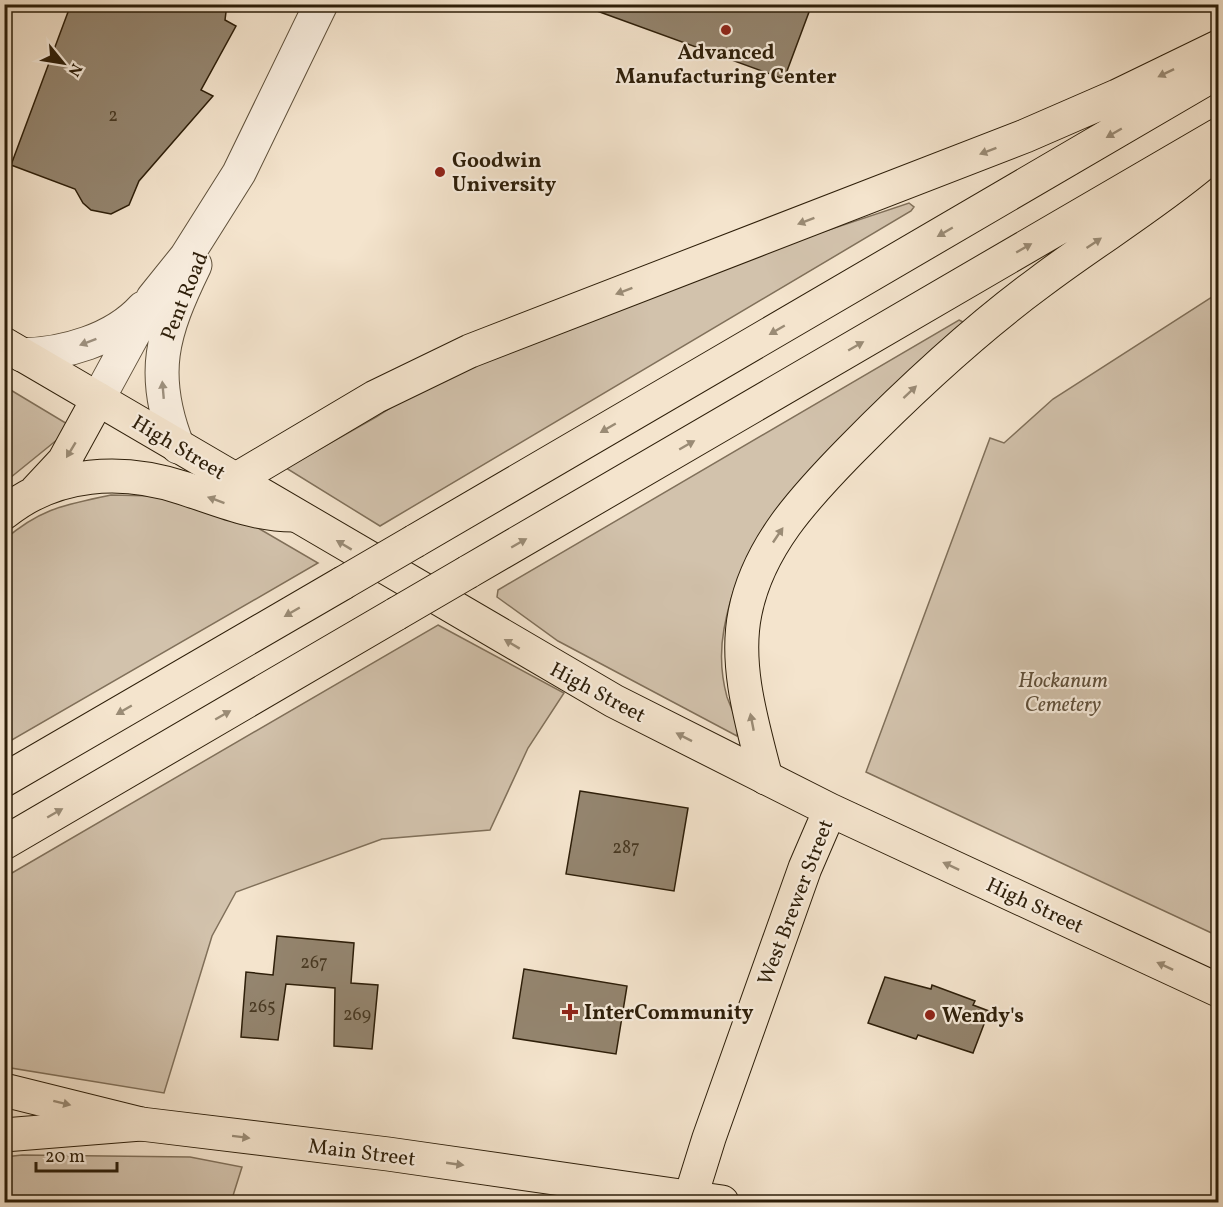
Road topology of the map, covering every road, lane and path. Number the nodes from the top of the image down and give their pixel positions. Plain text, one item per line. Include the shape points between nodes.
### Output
1 (321, 4) edge
2 (1218, 46) edge
3 (1218, 72) edge
4 (1218, 135) edge
5 (1218, 151) edge
6 (250, 153) junction
7 (153, 298) junction
8 (14, 350) edge
9 (98, 399) junction
10 (178, 447) junction
11 (235, 480) junction
12 (34, 493) junction
13 (4, 513) edge
14 (293, 515) junction
15 (766, 778) junction
16 (4, 780) edge
17 (830, 810) junction
18 (4, 843) edge
19 (1218, 990) edge
20 (4, 1090) edge
21 (141, 1124) junction
22 (4, 1135) edge
23 (690, 1201) edge
24 (722, 1203) edge

1 - 6 street, Pent Road
2 -> 11 main road via 1127,92 1025,136 470,351 375,397
3 -> 16 main road, bridge
18 -> 4 main road, bridge
15 -> 5 main road via 748,700 744,624 754,580 791,516 868,432 979,330
6 - 7 street, Pent Road via 199,237
10 -> 6 street, Pent Road via 164,402 165,334
7 -> 8 street, Pent Road via 136,316 92,341 62,350
7 - 9 street, Pent Road
8 - 9 main road, High Street
9 - 10 main road, High Street
9 -> 12 main road via 64,461
10 - 11 main road, High Street
11 - 14 main road, High Street
12 - 13 main road
14 -> 12 main road via 240,508 166,482 126,476 76,479
15 -> 14 main road, High Street via 561,672
15 - 17 main road, High Street
19 -> 17 main road, High Street
17 - 23 main road, West Brewer Street via 805,868
20 -> 21 main road, Main Street
21 - 22 main road
21 -> 23 main road, Main Street via 388,1154
23 - 24 main road, Main Street

